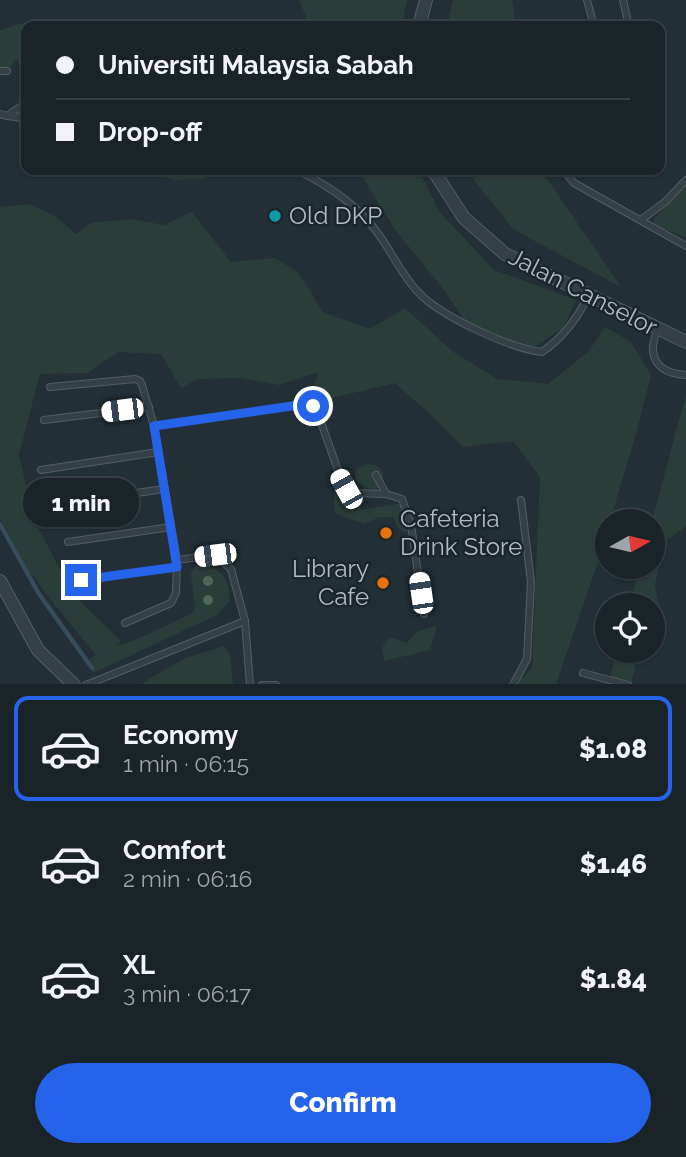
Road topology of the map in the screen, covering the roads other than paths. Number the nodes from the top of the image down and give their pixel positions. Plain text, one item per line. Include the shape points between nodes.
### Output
1 (426, 0) edge
2 (587, 0) edge
3 (624, 0) edge
4 (420, 21) edge
5 (593, 21) edge
6 (628, 21) edge
7 (21, 106) edge
8 (3, 115) edge
9 (21, 118) edge
10 (307, 175) edge
11 (436, 175) edge
12 (567, 175) edge
13 (686, 180) edge
14 (641, 220) junction
15 (686, 246) edge
16 (589, 294) junction
17 (658, 329) junction
18 (686, 342) edge
19 (686, 375) edge
20 (50, 387) dead end
21 (149, 407) junction
22 (44, 420) dead end
23 (154, 426) junction
24 (158, 452) junction
25 (41, 470) dead end
26 (376, 475) dead end
27 (164, 489) junction
28 (386, 494) junction
29 (521, 500) dead end
30 (47, 506) dead end
31 (171, 527) junction
32 (68, 542) dead end
33 (177, 563) junction
34 (81, 580) dead end
35 (0, 581) edge
36 (425, 614) dead end
37 (245, 621) junction
38 (125, 623) dead end
39 (583, 673) dead end
40 (74, 684) edge
41 (86, 684) edge
42 (250, 684) edge
43 (262, 684) edge
44 (276, 684) edge
45 (513, 684) edge
46 (628, 684) edge

1 - 4 street
2 - 5 lane
3 - 6 lane
7 - 8 lane
8 - 9 lane
10 - 16 lane via 330,187 362,214 412,285 436,308 511,344 541,352 569,329
11 - 16 street, Jalan Canselor via 464,218 505,254
12 - 14 lane
13 - 14 lane
14 - 15 lane
16 - 17 street, Jalan Canselor
17 - 18 street, Jalan Canselor
17 - 19 lane via 652,348 655,360 662,368
20 - 21 lane via 135,379 140,381
21 - 22 lane
21 - 23 lane
23 - 24 lane
23 - 28 lane via 306,404 317,411 346,489
24 - 25 lane
24 - 27 lane
26 - 28 lane
27 - 30 lane
27 - 31 lane
28 - 36 lane via 398,495 408,511
29 - 45 lane via 531,582 527,659
31 - 32 lane
31 - 33 lane
33 - 34 lane
33 - 37 lane via 215,555 225,563 231,569
33 - 38 lane via 171,603
35 - 40 street via 38,650
37 - 41 lane
37 - 42 lane
39 - 46 lane
43 - 44 lane

